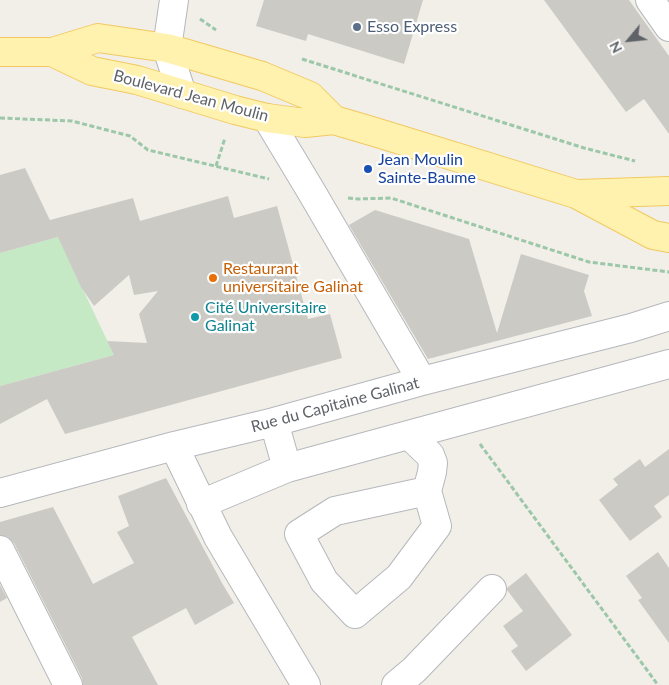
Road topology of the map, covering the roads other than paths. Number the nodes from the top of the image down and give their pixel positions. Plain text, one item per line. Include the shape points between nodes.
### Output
1 (174, 0) edge
2 (650, 0) edge
3 (669, 27) edge
4 (167, 48) junction
5 (0, 52) edge
6 (52, 52) junction
7 (182, 94) junction
8 (266, 118) junction
9 (334, 120) junction
10 (669, 191) edge
11 (576, 194) junction
12 (669, 238) edge
13 (669, 316) edge
14 (669, 364) edge
15 (422, 381) junction
16 (274, 422) junction
17 (409, 435) junction
18 (174, 446) junction
19 (287, 468) junction
20 (428, 491) junction
21 (0, 493) edge
22 (201, 504) junction
23 (0, 550) edge
24 (492, 588) dead end
25 (68, 685) edge
26 (306, 685) edge
27 (396, 685) edge

1 - 4 street
2 - 3 street
4 - 6 main road, Boulevard Jean Moulin via 98,38
4 - 7 street
4 - 9 main road, Boulevard Jean Moulin via 262,76 310,96
5 - 6 main road, Boulevard Jean Moulin
6 - 7 main road, Boulevard Jean Moulin via 92,71
7 - 8 main road, Boulevard Jean Moulin
8 - 9 main road, Boulevard Jean Moulin via 305,123
8 - 15 street
9 - 11 main road, Boulevard Jean Moulin
10 - 11 main road, Boulevard Jean Moulin
11 - 12 main road, Boulevard Jean Moulin via 653,235
13 - 15 street, Rue du Capitaine Galinat
14 - 17 street
15 - 16 street, Rue du Capitaine Galinat
16 - 18 street, Rue du Capitaine Galinat
16 - 19 street
17 - 19 street
17 - 20 street via 433,463
18 - 21 street, Rue du Capitaine Galinat
18 - 22 street
19 - 22 street
20 - 20 street via 334,511 299,534 324,581 355,614 399,577 437,526
22 - 26 street
23 - 25 street
24 - 27 street

